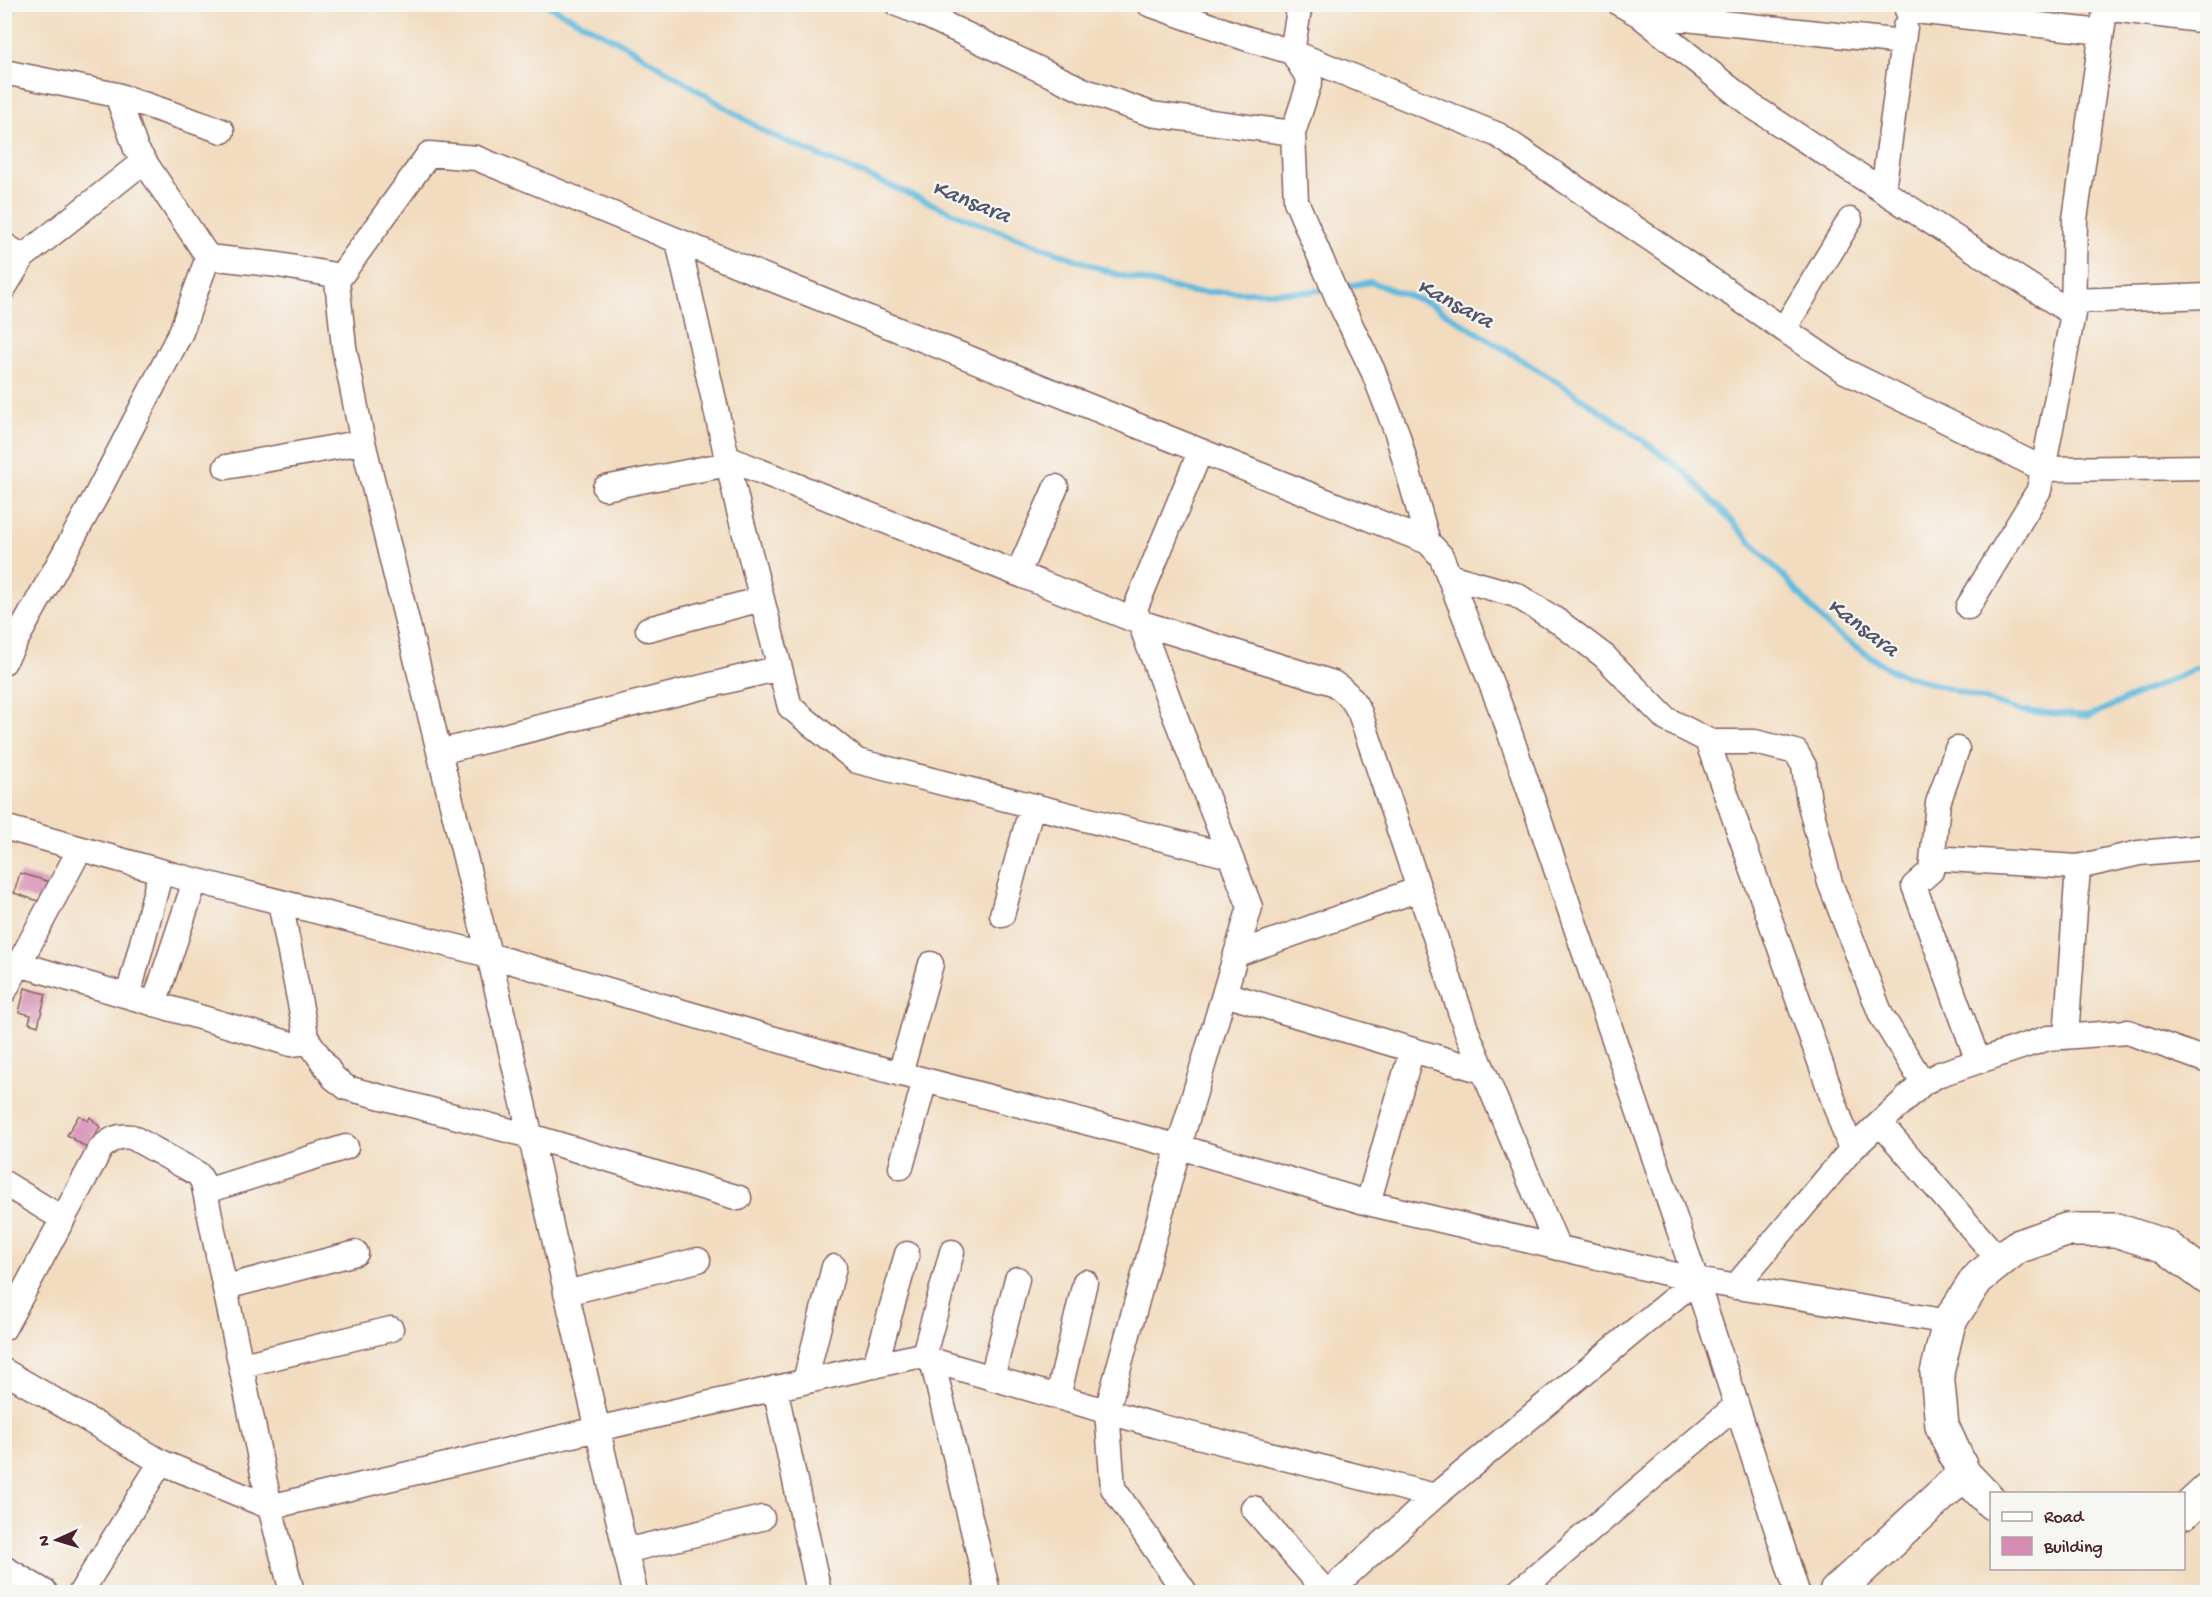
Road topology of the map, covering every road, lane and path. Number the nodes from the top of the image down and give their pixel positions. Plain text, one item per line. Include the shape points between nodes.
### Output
1 (897, 4) edge
2 (1149, 4) edge
3 (1300, 4) edge
4 (2105, 6) edge
5 (1908, 7) edge
6 (1629, 10) edge
7 (1197, 13) edge
8 (2208, 21) edge
9 (2102, 32) junction
10 (1903, 42) junction
11 (1292, 52) junction
12 (4, 72) edge
13 (117, 95) junction
14 (222, 131) dead end
15 (1293, 133) junction
16 (144, 161) junction
17 (1883, 191) junction
18 (1850, 220) dead end
19 (678, 241) junction
20 (14, 251) edge
21 (208, 257) junction
22 (340, 276) junction
23 (4, 288) edge
24 (2208, 296) edge
25 (2073, 308) junction
26 (1784, 329) junction
27 (363, 442) junction
28 (1200, 452) junction
29 (728, 461) junction
30 (226, 467) dead end
31 (2208, 467) edge
32 (2043, 470) junction
33 (1056, 487) dead end
34 (605, 488) dead end
35 (1428, 542) junction
36 (1018, 573) junction
37 (1449, 576) junction
38 (762, 599) junction
39 (1968, 607) dead end
40 (1139, 622) junction
41 (648, 629) dead end
42 (4, 662) edge
43 (780, 668) junction
44 (1707, 740) junction
45 (1957, 749) dead end
46 (439, 753) junction
47 (1032, 806) junction
48 (4, 827) edge
49 (2208, 848) edge
50 (80, 849) junction
51 (1230, 856) junction
52 (1933, 858) junction
53 (2078, 867) junction
54 (161, 872) junction
55 (195, 881) junction
56 (1419, 889) junction
57 (280, 902) junction
58 (1002, 915) dead end
59 (1237, 954) junction
60 (489, 955) junction
61 (19, 964) junction
62 (931, 964) dead end
63 (4, 992) edge
64 (1225, 994) junction
65 (128, 996) junction
66 (154, 1004) junction
67 (304, 1036) junction
68 (2066, 1037) junction
69 (1412, 1050) junction
70 (1978, 1061) junction
71 (2208, 1061) edge
72 (1483, 1071) junction
73 (900, 1074) junction
74 (925, 1080) junction
75 (1923, 1083) junction
76 (1880, 1123) junction
77 (530, 1136) junction
78 (1179, 1146) junction
79 (346, 1147) dead end
80 (1851, 1150) junction
81 (901, 1167) dead end
82 (4, 1183) edge
83 (206, 1191) junction
84 (739, 1198) dead end
85 (1368, 1203) junction
86 (63, 1219) junction
87 (1558, 1248) junction
88 (952, 1252) dead end
89 (356, 1253) dead end
90 (907, 1254) dead end
91 (698, 1260) dead end
92 (2000, 1261) junction
93 (834, 1267) dead end
94 (2207, 1277) edge
95 (1017, 1279) dead end
96 (1696, 1280) junction
97 (1084, 1282) dead end
98 (226, 1287) junction
99 (1735, 1287) junction
100 (566, 1293) junction
101 (1949, 1322) junction
102 (4, 1328) edge
103 (391, 1329) dead end
104 (928, 1359) junction
105 (242, 1365) junction
106 (875, 1366) junction
107 (4, 1371) edge
108 (992, 1378) junction
109 (805, 1381) junction
110 (775, 1388) junction
111 (1058, 1397) junction
112 (1736, 1406) junction
113 (1107, 1411) junction
114 (597, 1429) junction
115 (161, 1462) junction
116 (1964, 1474) junction
117 (2208, 1490) edge
118 (1435, 1496) junction
119 (1990, 1501) edge
120 (270, 1507) junction
121 (1253, 1508) dead end
122 (2185, 1511) edge
123 (762, 1518) dead end
124 (625, 1551) junction
125 (4, 1568) edge
126 (45, 1593) edge
127 (81, 1593) edge
128 (292, 1593) edge
129 (635, 1593) edge
130 (819, 1593) edge
131 (988, 1593) edge
132 (1185, 1593) edge
133 (1327, 1593) edge
134 (1518, 1593) edge
135 (1797, 1593) edge
136 (1836, 1593) edge

1 - 15 street via 1083,90 1151,114
2 - 7 street
3 - 11 street
4 - 8 street
4 - 9 street
5 - 9 street
5 - 10 street
6 - 10 street
6 - 17 street via 1752,106
7 - 11 street via 1245,38
9 - 25 street via 2075,219
10 - 17 street
11 - 15 street via 1310,81
11 - 26 street via 1498,135
12 - 13 street
13 - 14 street
13 - 16 street
15 - 35 street via 1296,201 1373,370 1397,433
16 - 20 street
16 - 21 street
17 - 25 street
18 - 26 street
19 - 22 street via 477,158 429,154
19 - 28 street
19 - 29 street
20 - 23 street
21 - 22 street
21 - 42 street via 181,332
22 - 27 street via 337,281 344,347
24 - 25 street
25 - 32 street
26 - 32 street via 1845,371
27 - 30 street
27 - 46 street
28 - 35 street
28 - 40 street via 1136,609
29 - 34 street
29 - 36 street
29 - 38 street
31 - 32 street
32 - 39 street via 2039,490
33 - 36 street
35 - 37 street via 1441,556
36 - 40 street
37 - 44 street via 1516,595 1551,617 1604,656 1666,719
37 - 96 street via 1505,719
38 - 41 street
38 - 43 street
40 - 51 street
40 - 56 street via 1333,683 1344,690 1360,713
43 - 46 street
43 - 47 street via 790,707 857,761
44 - 75 street via 1755,742 1796,752 1804,766 1830,883 1876,1004
44 - 80 street
45 - 52 street via 1938,803
46 - 60 street
47 - 51 street
47 - 58 street
48 - 50 street
49 - 53 street via 2139,853
50 - 54 street
50 - 61 street
51 - 59 street via 1251,907
52 - 53 street
52 - 70 street via 1931,871 1914,886
53 - 68 street
54 - 55 street
54 - 65 street
55 - 57 street
55 - 66 street
56 - 59 street
56 - 72 street
57 - 60 street
57 - 67 street
59 - 64 street
60 - 73 street
60 - 77 street
61 - 63 street
61 - 65 street
62 - 73 street
64 - 69 street
64 - 78 street
65 - 66 street
66 - 67 street via 291,1044 300,1043
67 - 77 street via 333,1078 347,1088
68 - 70 street via 2048,1038
68 - 71 street via 2128,1032
69 - 72 street
69 - 85 street
70 - 75 street
72 - 87 street
73 - 74 street
74 - 78 street
74 - 81 street
75 - 76 street
76 - 80 street
76 - 92 street
77 - 84 street
77 - 100 street
78 - 85 street
78 - 113 street
79 - 83 street
80 - 99 street
82 - 86 street
83 - 86 street via 198,1174 132,1137 122,1136 101,1148
83 - 98 street
85 - 87 street
86 - 102 street
87 - 96 street
88 - 104 street
89 - 98 street
90 - 106 street
91 - 100 street
92 - 94 main road via 2017,1247 2066,1230 2116,1230 2165,1245
92 - 101 main road via 1977,1279
93 - 109 street
95 - 108 street
96 - 99 street
96 - 112 street
96 - 118 street
97 - 111 street
98 - 105 street
99 - 101 street
100 - 114 street
101 - 116 main road via 1937,1373 1942,1426
103 - 105 street
104 - 106 street via 917,1356
104 - 108 street
104 - 131 street
105 - 120 street
106 - 109 street
107 - 115 street
108 - 111 street
109 - 110 street
110 - 114 street
110 - 130 street
111 - 113 street
112 - 134 street
112 - 135 street
113 - 118 street
113 - 132 street via 1113,1488
114 - 120 street
114 - 124 street
115 - 120 street
115 - 127 street
116 - 119 main road
116 - 136 main road
117 - 122 main road
118 - 133 street
120 - 128 street
121 - 133 street
123 - 124 street
124 - 129 street
125 - 126 street

